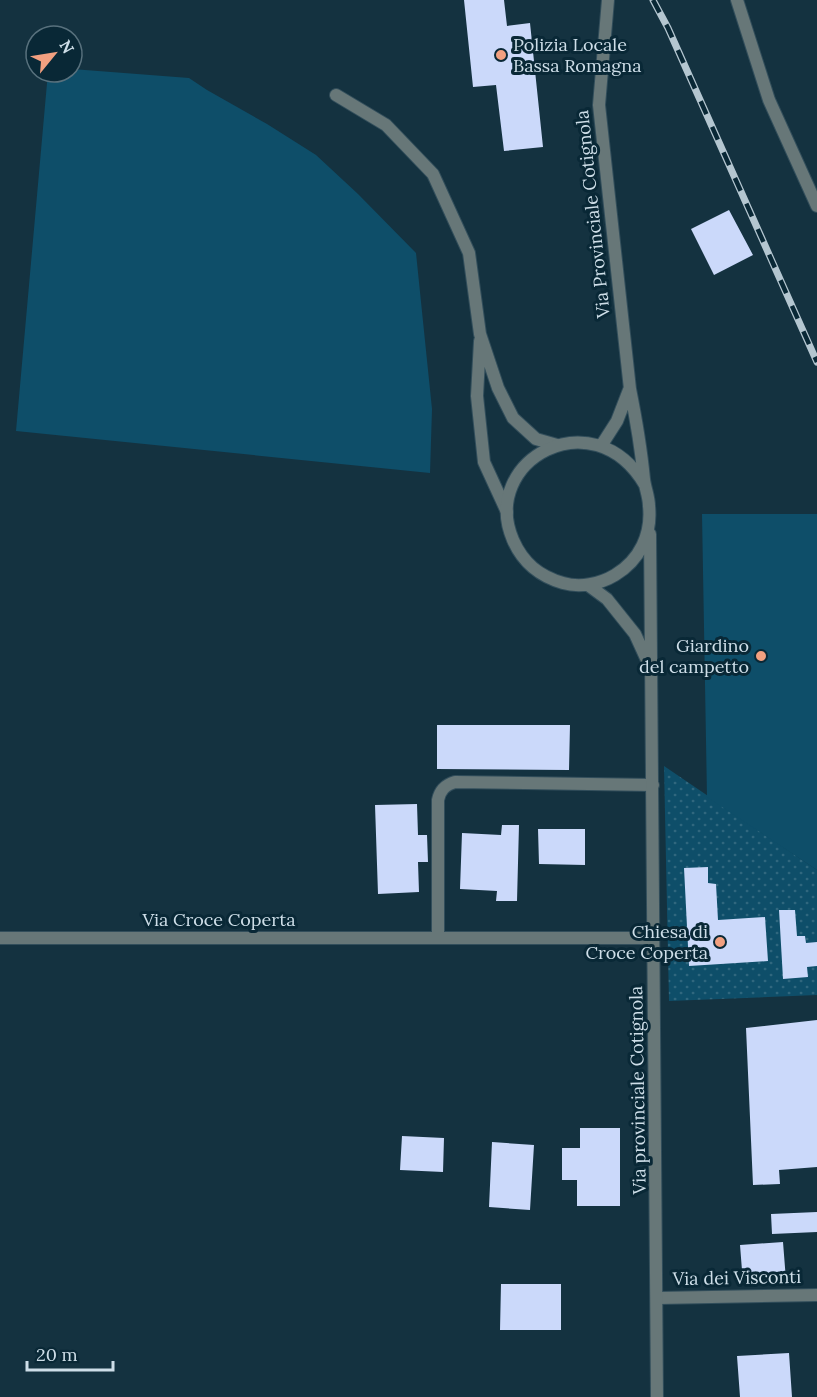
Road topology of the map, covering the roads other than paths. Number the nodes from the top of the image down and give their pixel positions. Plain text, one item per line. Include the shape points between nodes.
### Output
1 (608, 0) edge
2 (737, 0) edge
3 (336, 95) dead end
4 (817, 207) edge
5 (480, 334) junction
6 (630, 389) junction
7 (557, 445) junction
8 (601, 446) junction
9 (645, 485) junction
10 (507, 512) junction
11 (650, 521) junction
12 (588, 585) junction
13 (653, 674) junction
14 (652, 785) junction
15 (438, 937) junction
16 (0, 938) edge
17 (654, 938) junction
18 (817, 1295) edge
19 (658, 1298) junction
20 (657, 1397) edge

1 - 6 street, Via Provinciale Cotignola via 598,105
2 - 4 street via 770,100
3 - 5 street via 386,125 433,174 469,253
5 - 7 street via 513,418 536,439
5 - 10 street via 477,396 484,462
6 - 8 street, Via Provinciale Cotignola
6 - 9 street, Via Provinciale Cotignola
7 - 8 street, Via Provinciale Cotignola via 579,442
7 - 10 street, Via Provinciale Cotignola via 527,464 513,486
8 - 9 street, Via Provinciale Cotignola via 627,461
9 - 11 street, Via Provinciale Cotignola
10 - 12 street, Via Provinciale Cotignola via 509,532 531,567 548,579
11 - 12 street, Via Provinciale Cotignola via 646,540 623,570
11 - 13 street, Via Provinciale Cotignola
12 - 13 street via 607,599 635,634
13 - 14 street, Via provinciale Cotignola
14 - 15 street via 455,782 443,788 438,800
14 - 17 street, Via provinciale Cotignola
15 - 16 street, Via Croce Coperta
15 - 17 street, Via Croce Coperta
17 - 19 street, Via provinciale Cotignola
18 - 19 street, Via dei Visconti
19 - 20 street, Via provinciale Cotignola

